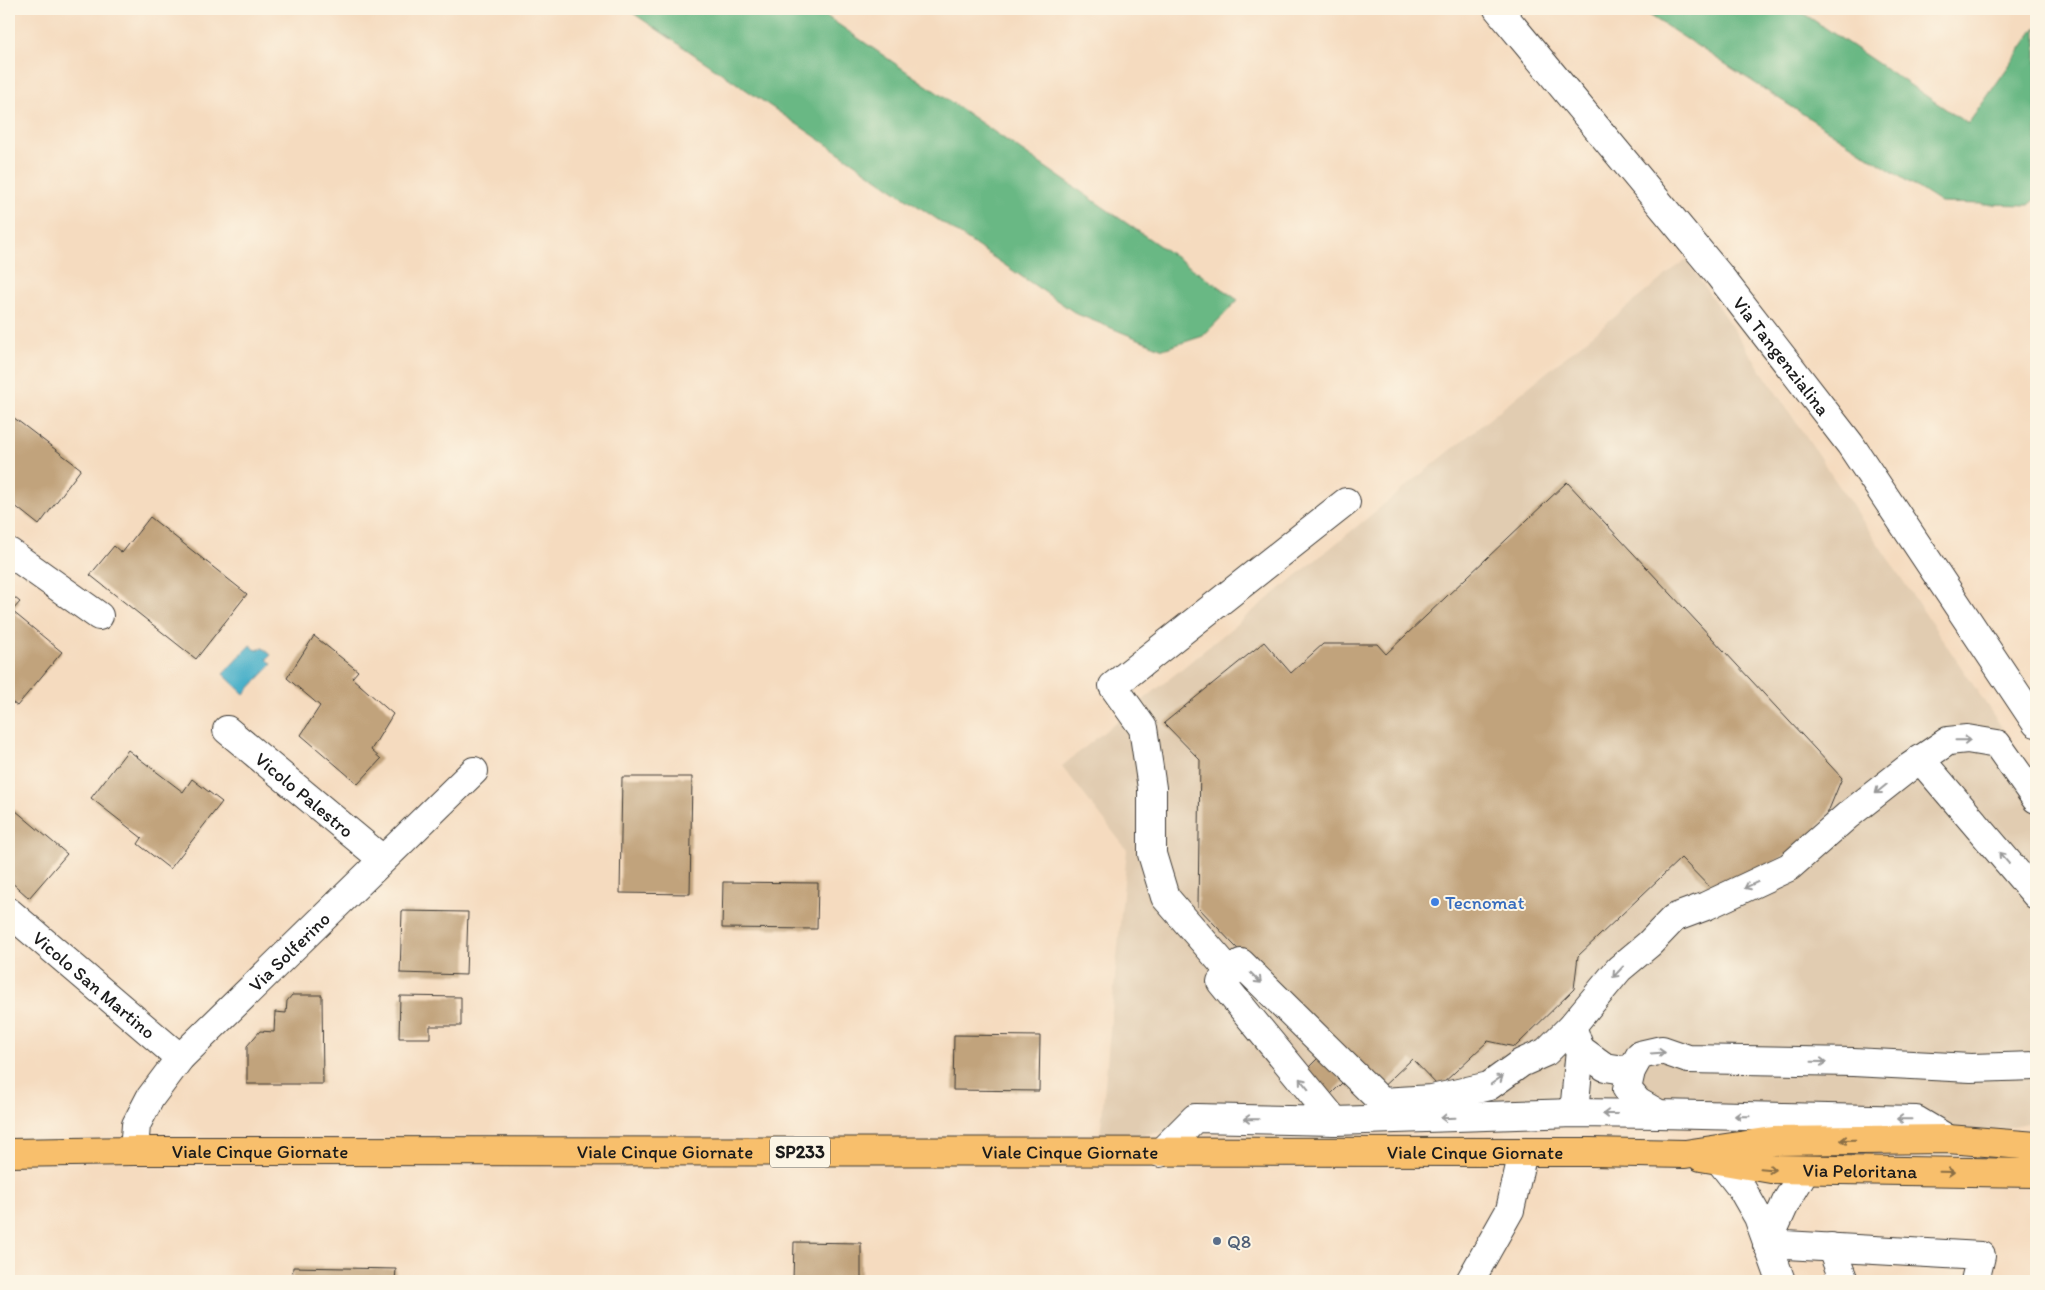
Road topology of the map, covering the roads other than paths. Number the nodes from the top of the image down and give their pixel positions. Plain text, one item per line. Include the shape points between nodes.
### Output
1 (1498, 9) edge
2 (1346, 502) dead end
3 (9, 552) edge
4 (99, 616) dead end
5 (2036, 723) edge
6 (227, 730) dead end
7 (1920, 759) junction
8 (474, 771) dead end
9 (2036, 799) edge
10 (382, 858) junction
11 (2036, 895) edge
12 (9, 912) edge
13 (1230, 973) junction
14 (1576, 1037) junction
15 (180, 1058) junction
16 (2036, 1066) edge
17 (1631, 1071) junction
18 (1574, 1114) junction
19 (1659, 1114) junction
20 (1335, 1121) junction
21 (1948, 1139) junction
22 (2036, 1146) edge
23 (134, 1151) junction
24 (1523, 1152) junction
25 (1591, 1152) joint
26 (1160, 1153) junction
27 (9, 1154) edge
28 (1685, 1154) junction
29 (1720, 1161) junction
30 (1805, 1170) junction
31 (2036, 1173) edge
32 (1767, 1244) junction
33 (1831, 1247) junction
34 (1470, 1281) edge
35 (1781, 1281) edge
36 (1844, 1281) edge
37 (1975, 1281) edge

1 - 5 street, Via Tangenzialina via 1719,275 1850,444
2 - 13 street via 1113,686 1144,728 1152,788 1152,854 1165,897
3 - 4 street
6 - 10 street, Vicolo Palestro
7 -> 9 street via 1948,741 1967,739 1997,744
11 -> 7 street
7 -> 14 street via 1789,867 1674,918 1619,969
8 - 10 street, Via Solferino
10 - 15 street, Via Solferino
12 - 15 street, Vicolo San Martino
13 -> 14 street via 1241,963 1382,1102 1432,1098 1488,1086 1521,1063
20 -> 13 street via 1221,982
14 - 17 street via 1605,1067
14 - 18 street
15 - 23 street, Via Solferino via 150,1098 136,1125
17 -> 16 street via 1640,1055 1662,1050 1688,1060 1853,1062 1971,1068
17 - 19 street via 1627,1089 1638,1102
19 -> 18 street
18 -> 20 street
21 -> 19 street via 1916,1120
20 -> 26 street via 1195,1118
21 - 22 main road, Via Peloritana
21 -> 28 main road, Via Peloritana via 1773,1141
23 - 26 main road, Viale Cinque Giornate / SP233
23 - 27 main road, Viale Cinque Giornate / SP233
24 - 25 main road, Viale Cinque Giornate / SP233
24 - 26 main road, Viale Cinque Giornate / SP233
24 - 34 street via 1510,1210
25 - 28 main road, Via Peloritana
28 - 29 main road, Via Peloritana
29 -> 30 main road, Via Peloritana via 1771,1169
29 - 32 street via 1758,1217
30 -> 31 main road, Via Peloritana
30 - 32 street
32 - 33 street
32 - 35 street
33 - 36 street
33 - 37 street via 1981,1256

